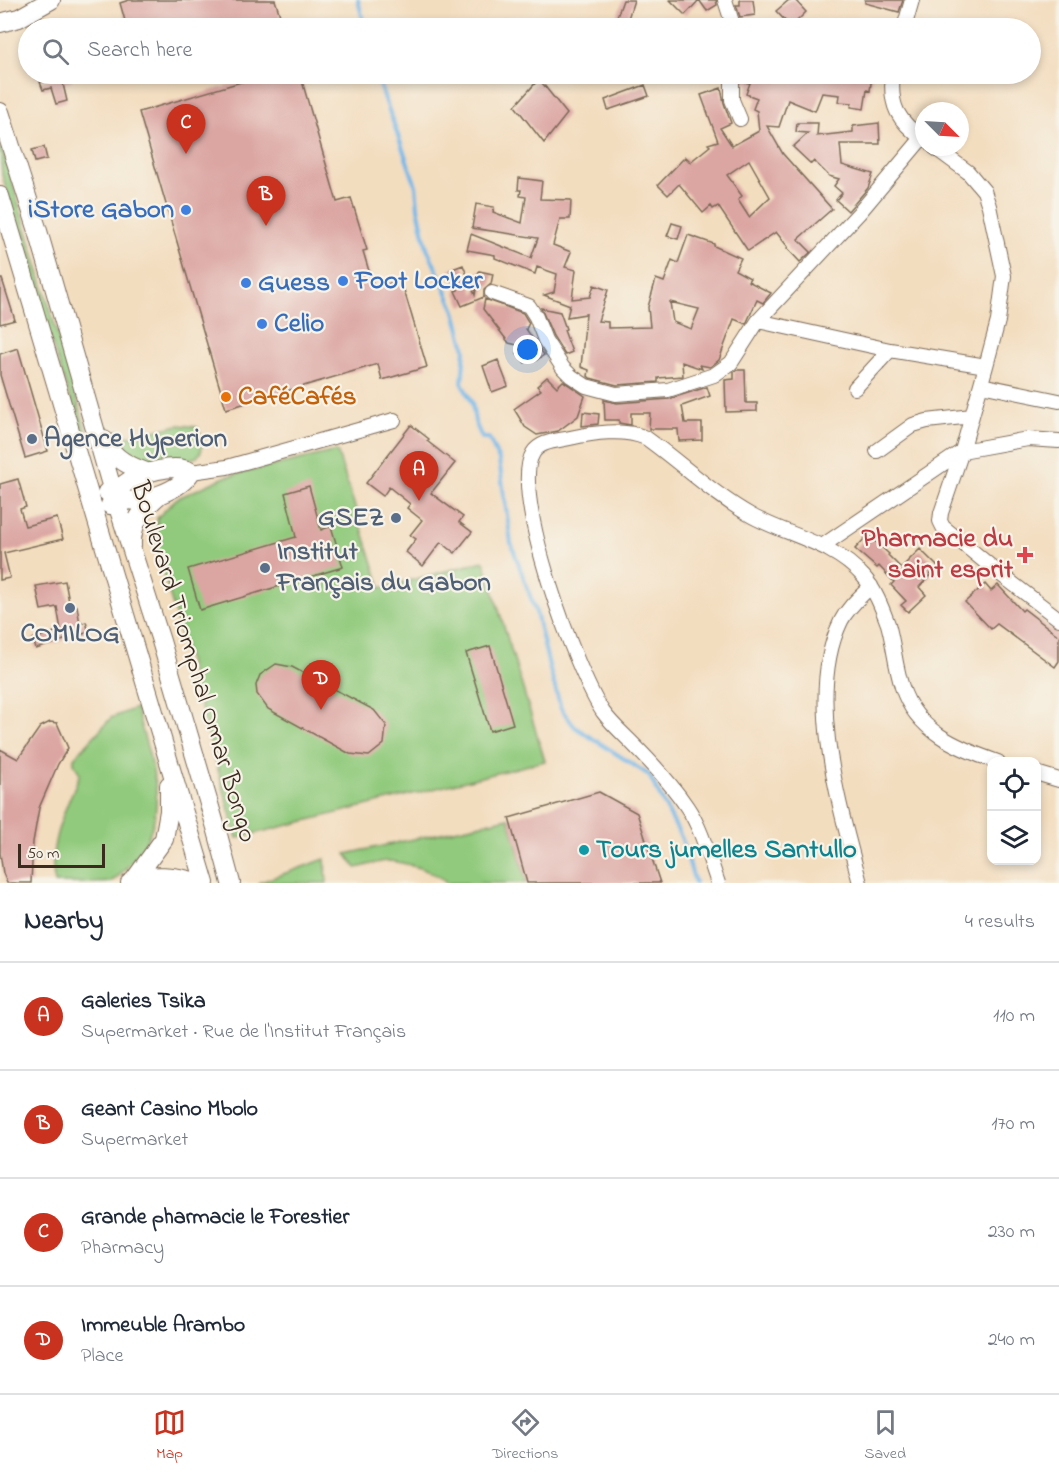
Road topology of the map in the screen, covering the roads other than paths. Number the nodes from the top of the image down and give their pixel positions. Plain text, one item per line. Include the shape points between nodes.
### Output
1 (51, 0) edge
2 (725, 0) edge
3 (912, 0) edge
4 (18, 18) edge
5 (19, 18) edge
6 (731, 18) edge
7 (907, 18) edge
8 (18, 19) edge
9 (0, 23) edge
10 (0, 38) edge
11 (732, 84) edge
12 (892, 84) edge
13 (0, 112) edge
14 (740, 119) dead end
15 (915, 133) edge
16 (915, 148) edge
17 (947, 156) edge
18 (0, 196) edge
19 (492, 293) dead end
20 (758, 321) junction
21 (890, 350) junction
22 (986, 366) junction
23 (54, 375) junction
24 (981, 386) junction
25 (855, 388) dead end
26 (1059, 401) edge
27 (972, 416) junction
28 (394, 420) dead end
29 (95, 425) junction
30 (1059, 441) edge
31 (877, 451) dead end
32 (962, 451) junction
33 (192, 472) junction
34 (149, 473) junction
35 (161, 493) junction
36 (114, 496) junction
37 (822, 546) junction
38 (132, 554) junction
39 (871, 586) junction
40 (1059, 619) edge
41 (128, 628) junction
42 (180, 707) junction
43 (163, 746) junction
44 (987, 758) edge
45 (1041, 775) edge
46 (1059, 780) edge
47 (132, 882) edge
48 (198, 883) edge
49 (206, 883) edge
50 (231, 883) edge
51 (718, 883) edge
52 (860, 883) edge

1 - 5 main road
2 - 6 street
3 - 7 street
4 - 9 main road
8 - 10 main road
11 - 14 street via 732,100
12 - 15 street via 895,108
13 - 29 main road, Boulevard Triomphal Omar Bongo
16 - 20 street
17 - 22 street via 977,180 989,206 1004,276
18 - 23 main road, Boulevard Triomphal Omar Bongo
19 - 20 street via 533,310 545,340 571,376 586,386 616,394 668,390 714,375 731,363
20 - 21 street
21 - 22 street
21 - 25 street
22 - 24 street
23 - 36 main road via 96,481
23 - 41 main road, Boulevard Triomphal Omar Bongo
24 - 26 street
24 - 27 street
27 - 31 street via 913,425
27 - 32 street
28 - 33 street via 227,467
29 - 34 main road via 114,456
29 - 36 main road, Boulevard Triomphal Omar Bongo
30 - 32 street via 1028,440
32 - 37 street
32 - 40 street via 940,521
33 - 34 main road via 177,467
33 - 35 main road via 182,484
34 - 36 main road via 124,484
35 - 36 main road via 130,500
35 - 38 main road via 135,523
36 - 38 main road, Boulevard Triomphal Omar Bongo
36 - 41 main road via 107,521 124,584
37 - 39 street via 854,567
37 - 51 street via 752,516 634,433 574,437 540,445 532,454 528,468 531,508 541,554 584,678 604,713 688,809
38 - 42 main road, Boulevard Triomphal Omar Bongo
39 - 44 street via 883,608 902,687 915,715 963,750
39 - 52 street via 853,603 832,644 824,710
41 - 43 main road, Boulevard Triomphal Omar Bongo
42 - 49 main road via 184,749 211,849 212,866
42 - 50 main road, Boulevard Triomphal Omar Bongo
43 - 47 main road via 170,797 166,832
43 - 49 main road, Boulevard Triomphal Omar Bongo
45 - 46 street
47 - 48 main road via 167,877

